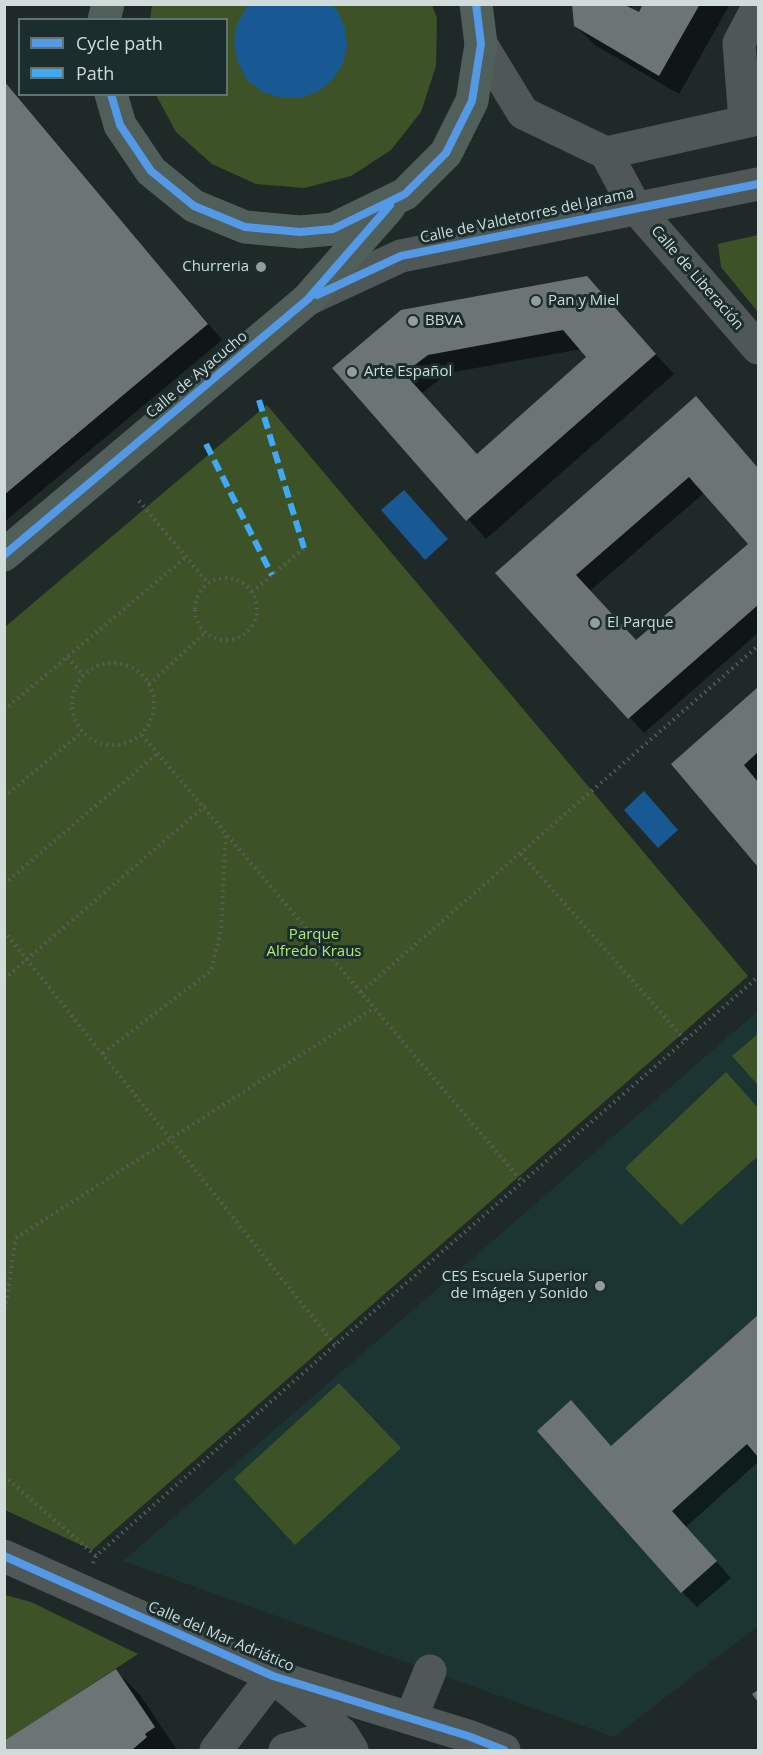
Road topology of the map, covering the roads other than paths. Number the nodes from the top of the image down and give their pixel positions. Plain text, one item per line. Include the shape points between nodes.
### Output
1 (476, 4) edge
2 (759, 7) edge
3 (481, 44) junction
4 (112, 96) edge
5 (752, 120) edge
6 (606, 153) junction
7 (759, 184) edge
8 (635, 207) junction
9 (347, 235) junction
10 (401, 256) junction
11 (308, 298) junction
12 (759, 348) edge
13 (4, 555) edge
14 (14, 1565) edge
15 (430, 1671) dead end
16 (273, 1676) junction
17 (411, 1718) junction
18 (347, 1742) edge
19 (474, 1743) edge
20 (216, 1750) edge
21 (285, 1750) edge
22 (504, 1750) edge

1 - 3 main road
2 - 5 street via 739,43
3 - 6 street via 523,113
3 - 9 main road via 472,101 446,153 405,194
4 - 9 main road via 120,125 151,171 194,206 245,227
5 - 6 street
6 - 8 street, Calle de Valdetorres del Jarama
7 - 8 street, Calle de Valdetorres del Jarama
8 - 10 street, Calle de Valdetorres del Jarama
8 - 12 street, Calle de Liberación
9 - 10 street
9 - 11 main road, Calle de Ayacucho
10 - 11 street, Calle de Valdetorres del Jarama
11 - 13 main road, Calle de Ayacucho
14 - 16 street, Calle del Mar Adriático
15 - 17 street
16 - 17 street, Calle del Mar Adriático
16 - 18 street, Calle del Mar Adriático
16 - 20 street
17 - 19 street, Calle del Mar Adriático
18 - 21 street
19 - 22 street, Calle del Mar Adriático

